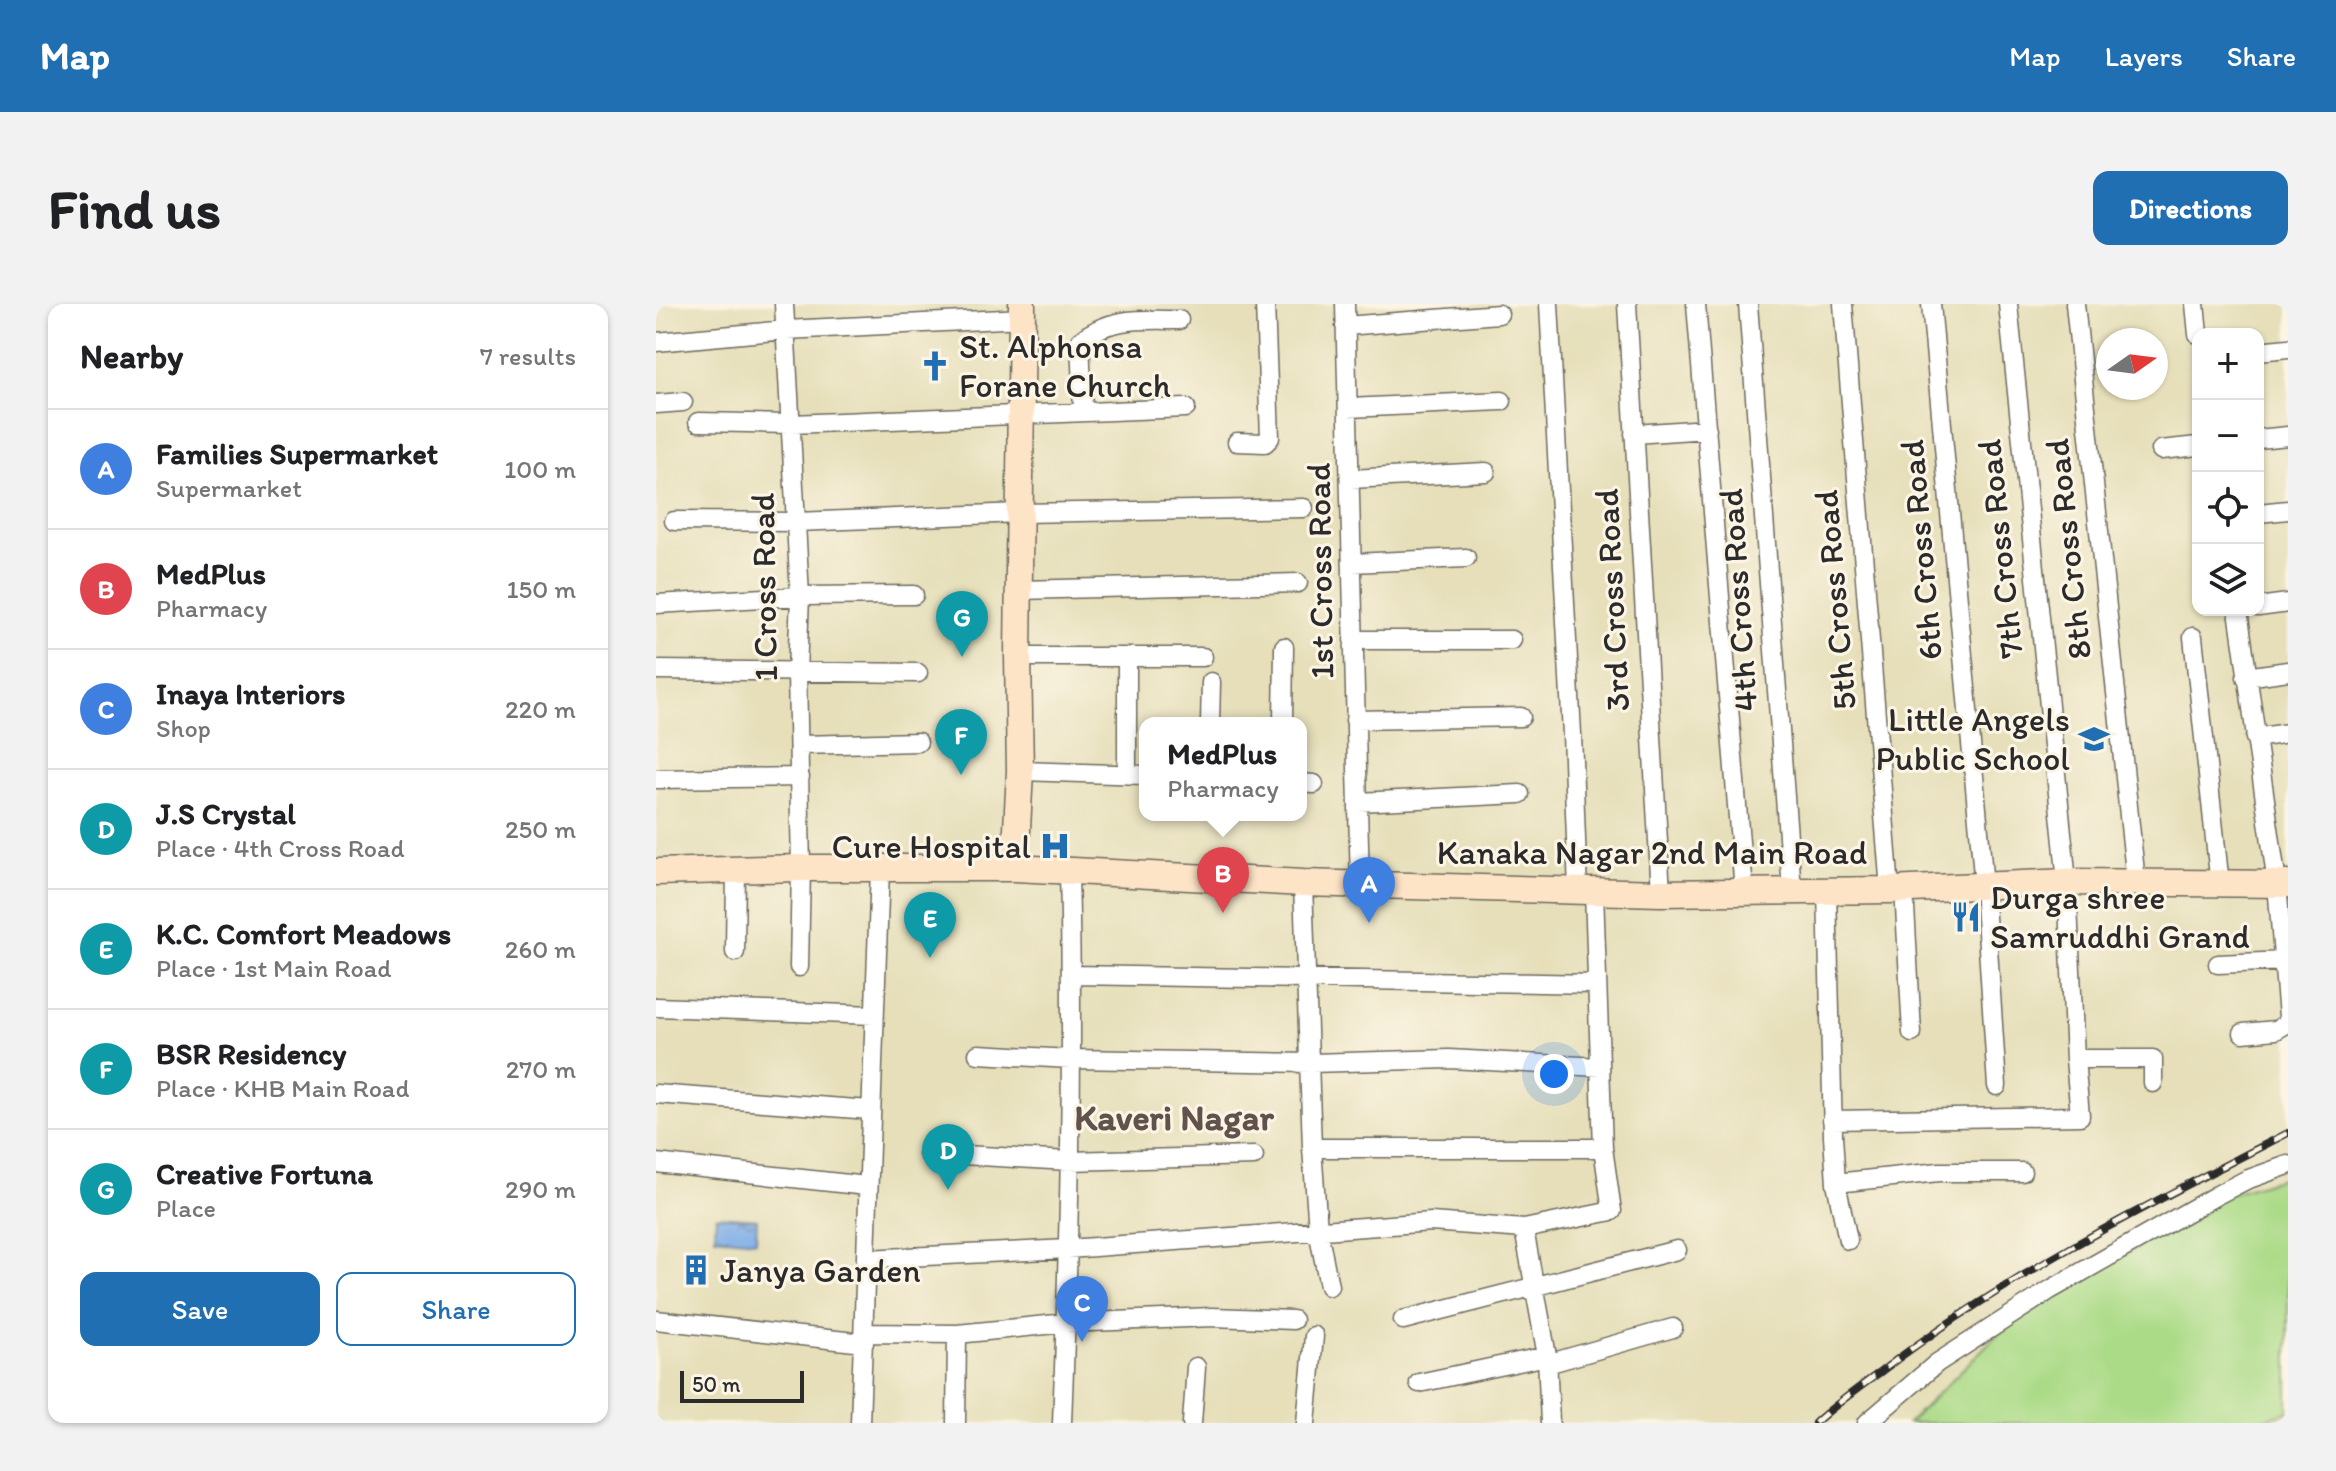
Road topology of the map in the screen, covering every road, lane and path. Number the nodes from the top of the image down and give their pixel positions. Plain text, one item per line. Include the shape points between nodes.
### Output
1 (784, 304) edge
2 (1265, 304) edge
3 (1345, 304) edge
4 (1549, 304) edge
5 (1627, 304) edge
6 (1696, 304) edge
7 (1748, 304) edge
8 (1843, 304) edge
9 (1931, 304) edge
10 (2008, 304) edge
11 (2075, 304) edge
12 (2195, 304) edge
13 (1023, 311) edge
14 (1499, 314) dead end
15 (1179, 320) dead end
16 (1345, 326) junction
17 (2197, 328) edge
18 (786, 330) junction
19 (656, 342) edge
20 (2288, 348) edge
21 (2264, 350) edge
22 (1502, 401) dead end
23 (683, 402) dead end
24 (656, 404) edge
25 (1186, 408) dead end
26 (1348, 408) junction
27 (1083, 411) junction
28 (1021, 414) junction
29 (698, 422) dead end
30 (791, 424) junction
31 (1707, 429) junction
32 (1634, 434) junction
33 (2288, 436) edge
34 (2264, 438) edge
35 (1237, 442) dead end
36 (2192, 447) edge
37 (2161, 450) dead end
38 (1486, 472) dead end
39 (1350, 479) junction
40 (1304, 508) dead end
41 (2288, 510) edge
42 (2264, 512) edge
43 (1020, 513) junction
44 (674, 521) dead end
45 (796, 522) junction
46 (1466, 558) dead end
47 (1352, 563) junction
48 (1298, 583) dead end
49 (1019, 590) junction
50 (914, 595) dead end
51 (800, 596) junction
52 (2288, 603) edge
53 (656, 604) edge
54 (2264, 606) edge
55 (2239, 616) edge
56 (2193, 637) dead end
57 (1353, 640) junction
58 (1512, 640) dead end
59 (1284, 647) dead end
60 (1018, 657) junction
61 (1203, 657) dead end
62 (1127, 658) junction
63 (656, 670) edge
64 (2288, 671) edge
65 (797, 673) junction
66 (918, 673) dead end
67 (2246, 677) junction
68 (1211, 682) dead end
69 (1210, 717) edge
70 (1283, 717) edge
71 (1521, 717) dead end
72 (1355, 720) junction
73 (2288, 733) edge
74 (2255, 738) junction
75 (918, 742) dead end
76 (800, 745) junction
77 (1020, 771) junction
78 (1136, 775) edge
79 (800, 777) junction
80 (656, 779) edge
81 (1520, 794) dead end
82 (1358, 802) junction
83 (801, 868) junction
84 (1015, 868) junction
85 (880, 869) junction
86 (736, 870) junction
87 (656, 872) edge
88 (1069, 873) junction
89 (2067, 882) junction
90 (2136, 882) junction
91 (1303, 883) junction
92 (1360, 884) junction
93 (2282, 884) edge
94 (2220, 885) junction
95 (1984, 886) junction
96 (1792, 890) junction
97 (1827, 890) junction
98 (1897, 890) junction
99 (1744, 891) junction
100 (1586, 892) junction
101 (1661, 893) junction
102 (735, 952) dead end
103 (2285, 961) junction
104 (2218, 964) dead end
105 (799, 967) dead end
106 (1072, 975) junction
107 (1308, 979) junction
108 (1595, 984) junction
109 (656, 1007) edge
110 (874, 1015) junction
111 (2288, 1020) edge
112 (1912, 1033) dead end
113 (2243, 1033) dead end
114 (978, 1054) dead end
115 (1070, 1059) junction
116 (2075, 1059) junction
117 (1311, 1063) junction
118 (1600, 1067) junction
119 (2153, 1083) dead end
120 (1997, 1086) dead end
121 (656, 1094) edge
122 (870, 1110) junction
123 (1832, 1120) junction
124 (1312, 1148) junction
125 (1603, 1148) junction
126 (928, 1153) dead end
127 (1254, 1156) dead end
128 (1069, 1161) junction
129 (656, 1163) edge
130 (2288, 1165) edge
131 (2022, 1172) dead end
132 (1836, 1183) junction
133 (867, 1186) junction
134 (1524, 1229) junction
135 (1318, 1230) junction
136 (1848, 1240) dead end
137 (1068, 1249) junction
138 (1677, 1250) dead end
139 (866, 1259) junction
140 (1329, 1286) dead end
141 (1535, 1287) junction
142 (656, 1320) edge
143 (1293, 1320) dead end
144 (1403, 1320) dead end
145 (1066, 1323) junction
146 (1673, 1328) dead end
147 (957, 1334) junction
148 (1314, 1336) dead end
149 (864, 1338) junction
150 (1547, 1360) junction
151 (1196, 1367) dead end
152 (1419, 1383) dead end
153 (860, 1423) edge
154 (956, 1423) edge
155 (1062, 1423) edge
156 (1192, 1423) edge
157 (1306, 1423) edge
158 (1550, 1423) edge
159 (1867, 1423) edge

1 - 18 street, 1 Cross Road
2 - 35 street via 1270,438 1265,443
3 - 16 street, 1st Cross Road
4 - 100 street via 1572,734
5 - 32 street, 3rd Cross Road
6 - 31 street
7 - 96 street, 4th Cross Road
8 - 98 street, 5th Cross Road
9 - 95 street, 6th Cross Road
10 - 89 street, 7th Cross Road
11 - 90 street, 8th Cross Road
12 - 17 street
13 - 18 street
13 - 28 main road
14 - 16 street
15 - 27 street via 1118,321 1080,341
16 - 26 street, 1st Cross Road
18 - 19 street
18 - 30 street, 1 Cross Road
20 - 21 street
22 - 26 street
23 - 24 street
25 - 27 street
26 - 39 street, 1st Cross Road
27 - 28 street
28 - 30 street
28 - 43 main road
29 - 30 street
30 - 45 street, 1 Cross Road
31 - 32 street
31 - 99 street
32 - 101 street, 3rd Cross Road
33 - 34 street
36 - 37 street
38 - 39 street
39 - 47 street, 1st Cross Road
40 - 43 street
41 - 42 street
43 - 45 street
43 - 49 main road
44 - 45 street
45 - 51 street, 1 Cross Road
46 - 47 street
47 - 57 street, 1st Cross Road
48 - 49 street
49 - 60 main road
50 - 51 street
51 - 53 street
51 - 65 street, 1 Cross Road
52 - 54 street
55 - 67 street
56 - 94 street
57 - 58 street
57 - 72 street, 1st Cross Road
59 - 70 street
60 - 62 street
60 - 77 main road
61 - 62 street
62 - 78 street
63 - 65 street
64 - 67 street
65 - 66 street
65 - 76 street, 1 Cross Road
67 - 74 street
68 - 69 street
71 - 72 street
72 - 82 street, 1st Cross Road
73 - 74 street
74 - 93 street
75 - 76 street
76 - 79 street, 1 Cross Road
77 - 78 street
77 - 84 main road
79 - 80 street
79 - 83 street, 1 Cross Road
81 - 82 street
82 - 92 street, 1st Cross Road
83 - 85 main road, Kanaka Nagar 2nd Main Road
83 - 86 main road, Kanaka Nagar 2nd Main Road
83 - 105 street, 1 Cross Road
84 - 85 main road, Kanaka Nagar 2nd Main Road
84 - 88 main road, Kanaka Nagar 2nd Main Road
85 - 110 street
86 - 87 main road, Kanaka Nagar 2nd Main Road
86 - 102 street
88 - 91 main road, Kanaka Nagar 2nd Main Road
88 - 106 street
89 - 90 main road, Kanaka Nagar 2nd Main Road
89 - 95 main road, Kanaka Nagar 2nd Main Road
89 - 116 street, 7th Cross Road
90 - 94 main road, Kanaka Nagar 2nd Main Road
91 - 92 main road, Kanaka Nagar 2nd Main Road
91 - 107 street
92 - 100 main road, Kanaka Nagar 2nd Main Road
93 - 94 main road, Kanaka Nagar 2nd Main Road
93 - 103 street
95 - 98 main road, Kanaka Nagar 2nd Main Road
95 - 120 street, 6th Cross Road
96 - 97 main road, Kanaka Nagar 2nd Main Road
96 - 99 main road, Kanaka Nagar 2nd Main Road
97 - 98 main road, Kanaka Nagar 2nd Main Road
97 - 123 street
98 - 112 street, 5th Cross Road
99 - 101 main road, Kanaka Nagar 2nd Main Road
100 - 101 main road, Kanaka Nagar 2nd Main Road
100 - 108 street
103 - 104 street
103 - 111 street
106 - 107 street
106 - 115 street
107 - 108 street
107 - 117 street
108 - 118 street
109 - 110 street
110 - 122 street
111 - 113 street via 2276,1030
114 - 115 street
115 - 117 street
115 - 128 street
116 - 119 street via 2153,1059
116 - 123 street, 7th Cross Road via 2080,1116
117 - 118 street via 1449,1059
117 - 124 street
118 - 125 street
121 - 122 street
122 - 133 street
123 - 132 street
124 - 125 street
124 - 135 street
125 - 134 street via 1612,1211
126 - 128 street
127 - 128 street
128 - 137 street
129 - 133 street
130 - 159 street via 2217,1195 2050,1290 1937,1363
131 - 132 street via 1939,1172
132 - 136 street
133 - 139 street
134 - 135 street via 1431,1222
134 - 141 street
135 - 137 street
135 - 140 street
137 - 139 street
137 - 145 street
138 - 141 street
139 - 149 street
141 - 144 street
141 - 150 street
142 - 149 street
143 - 145 street via 1212,1317
145 - 147 street
145 - 155 street
146 - 150 street
147 - 149 street
147 - 154 street
148 - 157 street
149 - 153 street
150 - 152 street
150 - 158 street
151 - 156 street

